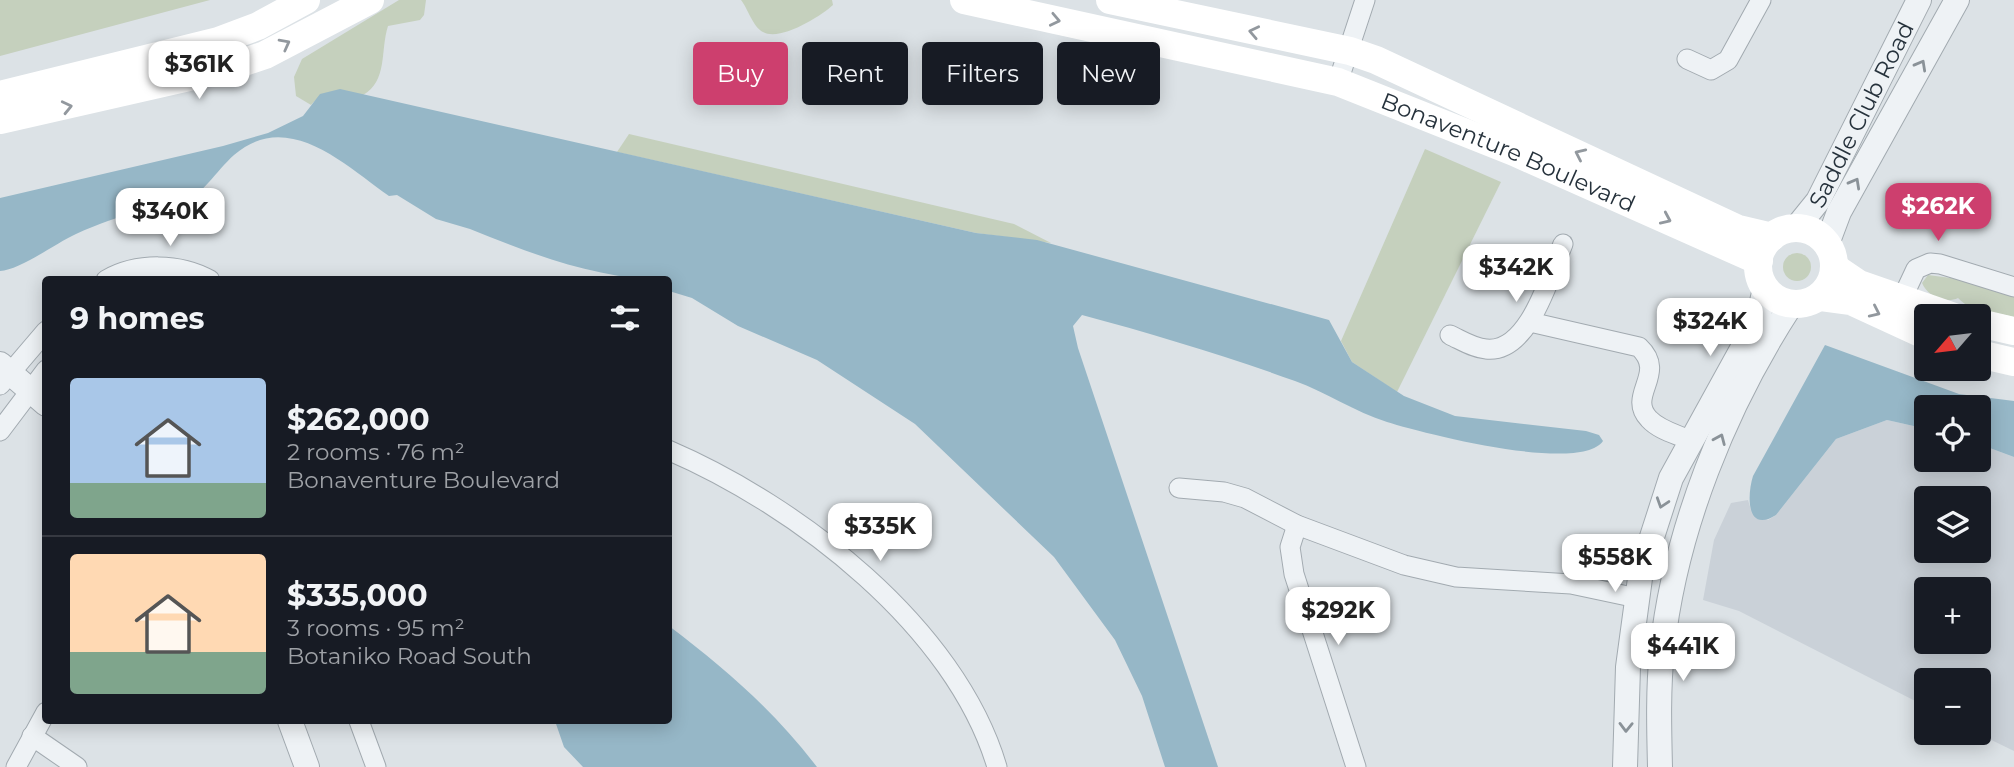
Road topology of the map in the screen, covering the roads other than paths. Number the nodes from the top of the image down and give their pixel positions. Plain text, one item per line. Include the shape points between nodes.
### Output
1 (306, 0) edge
2 (370, 0) edge
3 (964, 0) edge
4 (1110, 0) edge
5 (1365, 0) edge
6 (1761, 0) edge
7 (1919, 0) edge
8 (1957, 0) edge
9 (1350, 51) junction
10 (1687, 58) dead end
11 (1338, 82) junction
12 (0, 95) edge
13 (0, 120) edge
14 (1563, 244) dead end
15 (1773, 253) junction
16 (1831, 256) junction
17 (117, 276) edge
18 (203, 276) edge
19 (2014, 287) edge
20 (1821, 297) junction
21 (1901, 301) junction
22 (1791, 304) junction
23 (1914, 305) edge
24 (1530, 322) junction
25 (1992, 326) edge
26 (1914, 331) edge
27 (2014, 331) edge
28 (1450, 335) dead end
29 (42, 338) edge
30 (1992, 357) edge
31 (2014, 362) edge
32 (42, 372) edge
33 (17, 383) edge
34 (0, 431) edge
35 (1689, 440) junction
36 (672, 452) edge
37 (1179, 488) dead end
38 (1297, 525) junction
39 (1672, 597) junction
40 (1637, 598) junction
41 (42, 719) edge
42 (291, 724) edge
43 (360, 724) edge
44 (32, 736) junction
45 (16, 767) edge
46 (77, 767) edge
47 (307, 767) edge
48 (376, 767) edge
49 (997, 767) edge
50 (1356, 767) edge
51 (1625, 767) edge
52 (1660, 767) edge

1 - 12 main road via 218,41
13 -> 2 main road via 225,69 265,55
3 -> 11 main road, Bonaventure Boulevard
9 -> 4 main road, Bonaventure Boulevard
5 - 9 street
6 - 10 street via 1728,60 1711,70
7 - 15 street, Saddle Club Road via 1818,201
16 -> 8 street, Saddle Club Road via 1839,212
9 - 11 street
15 -> 9 main road, Bonaventure Boulevard via 1738,229
11 -> 15 main road, Bonaventure Boulevard
14 - 24 street
15 - 16 main road via 1812,232
15 - 22 main road via 1773,296
15 - 35 street, Saddle Club Road via 1758,320
16 - 20 main road via 1832,280
16 - 21 main road via 1860,284
17 - 18 street via 139,268 174,268
19 - 21 street via 1930,263 1916,269
20 - 22 main road
20 -> 26 main road via 1853,302
21 - 23 main road
39 -> 22 street via 1688,528 1720,437
24 - 28 street via 1512,342 1491,349
24 - 35 street via 1639,347 1651,369 1642,409 1654,424
25 - 27 main road
29 - 33 street
30 - 31 main road
32 - 33 street
33 - 34 street
35 -> 40 street, Saddle Club Road via 1671,478 1641,571
36 - 49 street via 757,495 820,537 861,572 931,648 961,690 990,743
37 - 38 street via 1245,498
38 - 40 street via 1404,565 1456,577 1571,584
38 - 50 street via 1290,547 1294,574
39 - 40 street
39 - 52 street via 1662,649
40 -> 51 street, Saddle Club Road via 1628,667
41 - 44 street
42 - 47 street
43 - 48 street
44 - 45 street
44 - 46 street

